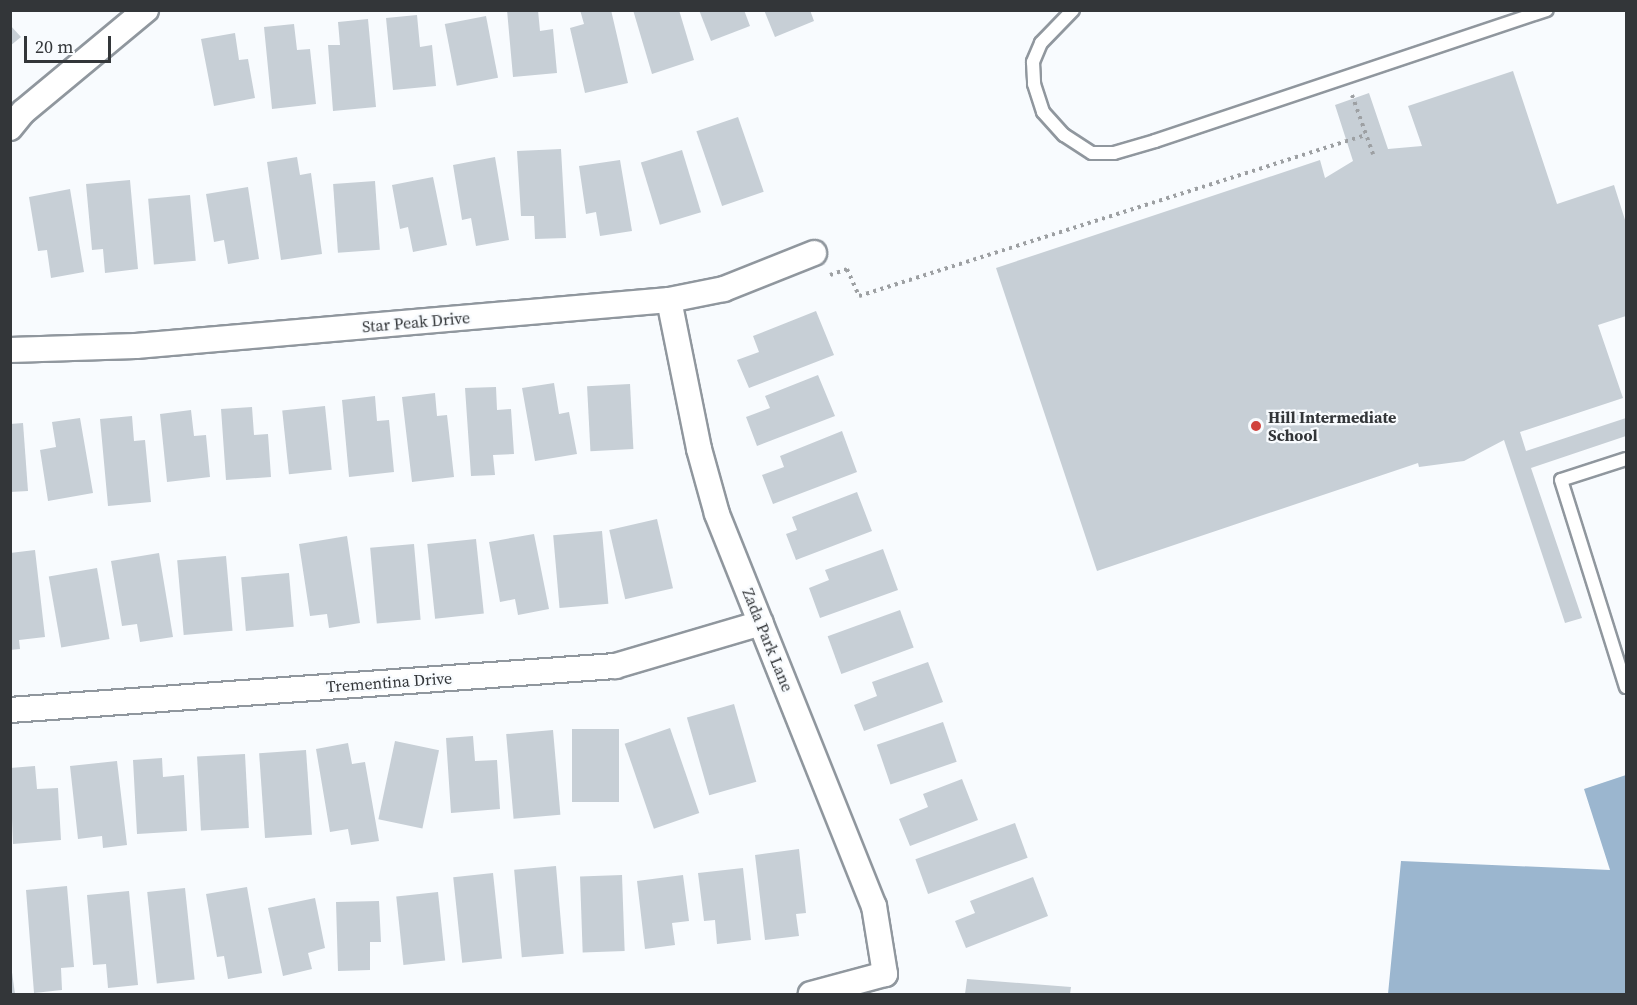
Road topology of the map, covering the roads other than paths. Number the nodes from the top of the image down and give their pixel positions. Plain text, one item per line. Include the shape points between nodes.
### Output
1 (146, 10) edge
2 (1073, 10) edge
3 (1547, 10) edge
4 (10, 128) edge
5 (814, 253) road end
6 (669, 300) junction
7 (10, 350) edge
8 (1626, 459) edge
9 (761, 622) junction
10 (1626, 687) edge
11 (10, 710) edge
12 (811, 994) edge

1 - 4 street via 23,112
2 - 3 lane via 1041,43 1034,62 1034,84 1043,112 1064,135 1092,153 1114,153 1155,141
5 - 6 street, Star Peak Drive via 724,289
6 - 7 street, Star Peak Drive via 148,345
6 - 9 street, Zada Park Lane via 699,449 717,514
8 - 10 lane via 1561,480
9 - 11 street, Trementina Drive via 615,666
9 - 12 street, Zada Park Lane via 874,906 885,975

